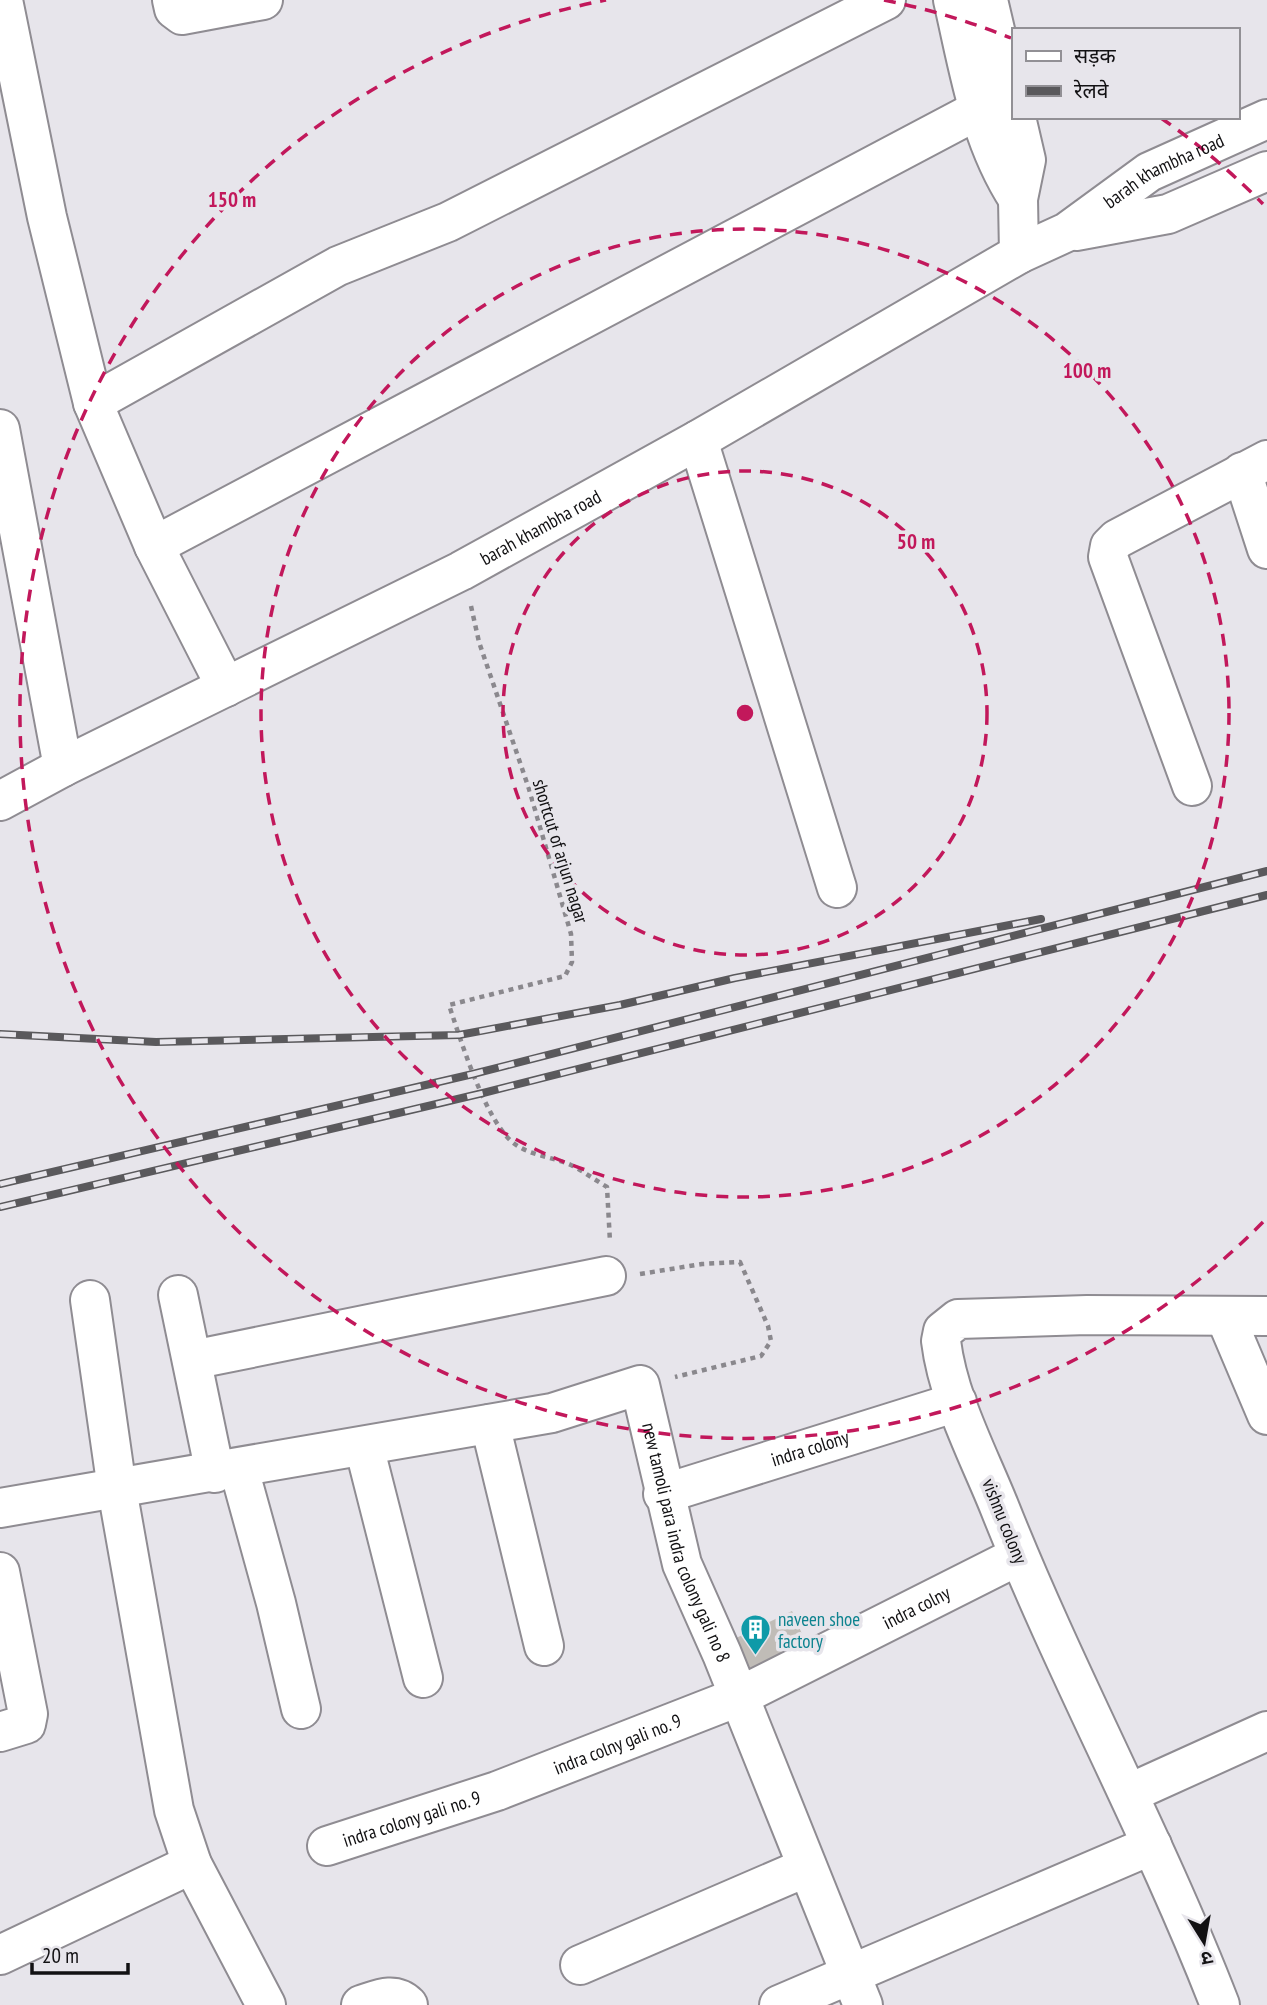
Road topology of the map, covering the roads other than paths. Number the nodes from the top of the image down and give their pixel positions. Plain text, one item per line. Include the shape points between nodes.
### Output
1 (3, 0) edge
2 (172, 0) edge
3 (263, 0) edge
4 (886, 0) edge
5 (953, 0) edge
6 (988, 0) edge
7 (996, 108) edge
8 (1016, 119) edge
9 (1267, 119) edge
10 (1267, 171) edge
11 (1018, 199) junction
12 (1067, 232) junction
13 (1019, 254) junction
14 (93, 403) junction
15 (0, 429) edge
16 (698, 440) junction
17 (1255, 466) edge
18 (154, 546) junction
19 (1267, 549) edge
20 (226, 687) junction
21 (63, 767) junction
22 (1192, 786) dead end
23 (0, 801) edge
24 (837, 888) dead end
25 (606, 1276) road end
26 (178, 1295) dead end
27 (90, 1300) dead end
28 (1224, 1316) junction
29 (1267, 1316) edge
30 (192, 1360) junction
31 (957, 1402) junction
32 (1267, 1415) edge
33 (491, 1424) junction
34 (364, 1446) junction
35 (227, 1471) junction
36 (117, 1489) junction
37 (663, 1494) junction
38 (0, 1508) edge
39 (1018, 1556) junction
40 (0, 1572) edge
41 (544, 1646) dead end
42 (423, 1678) dead end
43 (738, 1697) junction
44 (301, 1709) dead end
45 (1267, 1731) edge
46 (0, 1732) edge
47 (497, 1791) joint
48 (1130, 1793) junction
49 (1152, 1845) junction
50 (327, 1846) dead end
51 (192, 1864) junction
52 (807, 1867) junction
53 (0, 1955) edge
54 (580, 1965) dead end
55 (856, 1991) edge
56 (267, 2005) edge
57 (361, 2005) edge
58 (408, 2005) edge
59 (779, 2005) edge
60 (1220, 2005) edge

1 - 14 street via 47,217
2 - 3 street via 182,15
4 - 14 street via 448,222 338,266
5 - 7 street
6 - 7 street
7 - 11 street via 998,168
7 - 18 street
8 - 11 street via 1026,160
9 - 12 street, barah khambha road via 1149,172
10 - 12 street, barah khambha road via 1168,214
11 - 13 street
12 - 13 street, barah khambha road
13 - 16 street, barah khambha road
14 - 18 street
15 - 21 street
16 - 20 street, barah khambha road via 460,571
16 - 24 street
17 - 19 street
17 - 22 street via 1110,546 1108,557
18 - 20 street
20 - 21 street, barah khambha road
21 - 23 street, barah khambha road
25 - 30 street
26 - 30 street
27 - 36 street
28 - 29 street, vishnu colony
28 - 31 street, vishnu colony via 958,1319 943,1331 941,1341
28 - 32 street
30 - 35 street
31 - 37 street, indra colony
31 - 39 street, vishnu colony
33 - 34 street
33 - 37 street, new tamoli para indra colony gali no 8 via 552,1413 640,1385
33 - 41 street
34 - 35 street
34 - 42 street
35 - 36 street
35 - 44 street via 276,1603
36 - 38 street
36 - 51 street via 174,1810
37 - 43 street, new tamoli para indra colony gali no 8 via 682,1564
39 - 43 street, indra colny
39 - 48 street, vishnu colony
40 - 46 street via 28,1714 26,1724
43 - 47 street, indra colny gali no. 9
43 - 52 street, new tamoli para indra colony gali no 8
45 - 48 street
47 - 50 street, indra colony gali no. 9
48 - 49 street, vishnu colony
49 - 55 street
49 - 60 street, vishnu colony
51 - 53 street
51 - 56 street
52 - 54 street
52 - 55 street, new tamoli para indra colony gali no 8
55 - 59 street
57 - 58 street via 387,1997 401,1998

